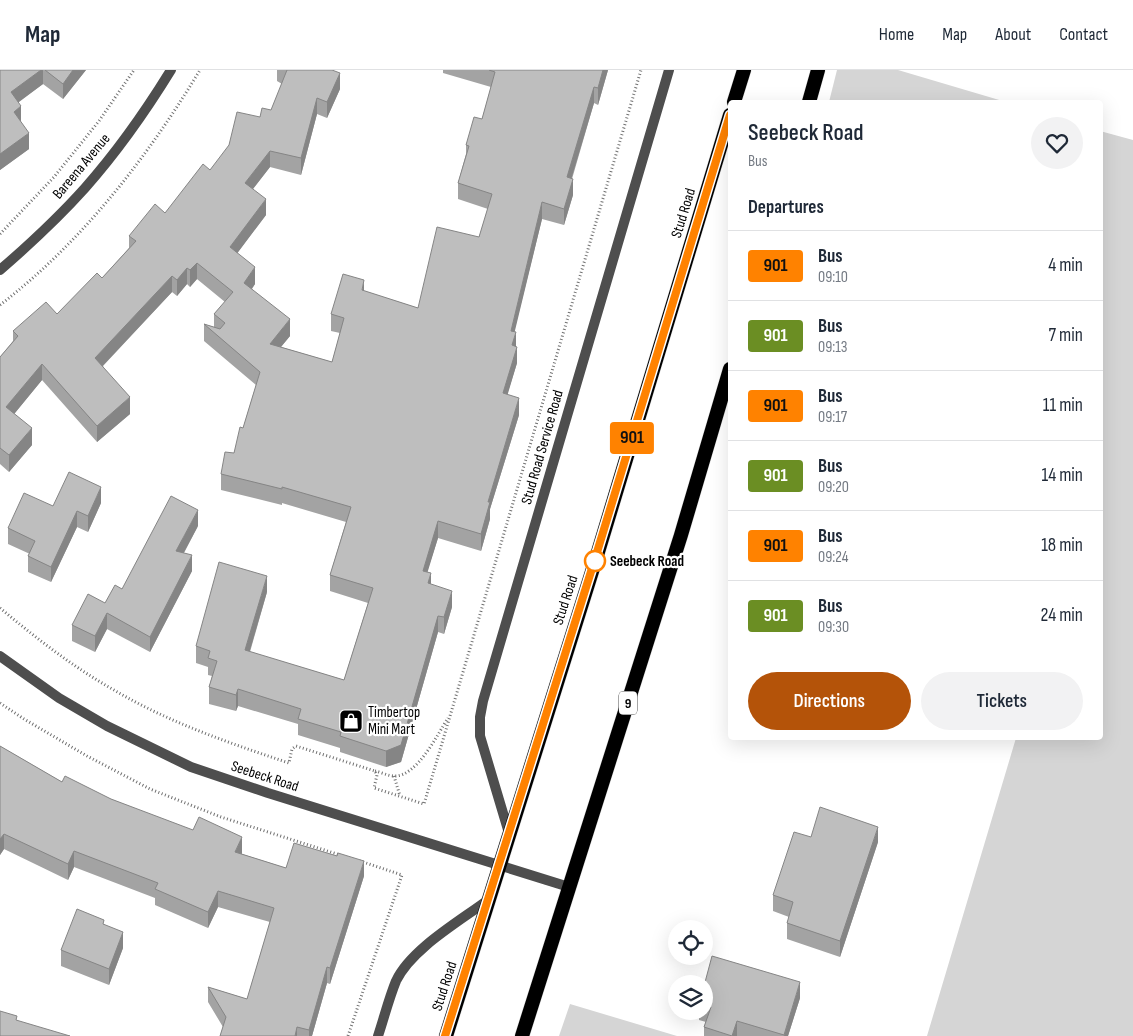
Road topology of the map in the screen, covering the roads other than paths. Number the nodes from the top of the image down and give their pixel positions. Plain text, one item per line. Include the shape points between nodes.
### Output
1 (171, 70) edge
2 (669, 70) edge
3 (744, 70) edge
4 (818, 70) edge
5 (735, 100) edge
6 (810, 100) edge
7 (728, 122) edge
8 (0, 270) edge
9 (728, 377) edge
10 (0, 656) edge
11 (509, 833) junction
12 (499, 866) junction
13 (569, 887) junction
14 (488, 900) junction
15 (378, 1036) edge
16 (446, 1036) edge
17 (522, 1036) edge

1 - 8 street, Bareena Avenue via 86,187
2 - 11 street, Stud Road Service Road via 483,701 480,736
3 - 5 highway
4 - 6 highway
7 - 11 highway, Stud Road
9 - 13 highway, 9
10 - 12 street, Seebeck Road via 59,698 107,726 191,767
11 - 12 highway, Stud Road
12 - 13 street, Seebeck Road
12 - 14 highway, Stud Road
13 - 17 highway, 9
14 - 15 street via 418,952 406,965 396,981
14 - 16 highway, Stud Road

